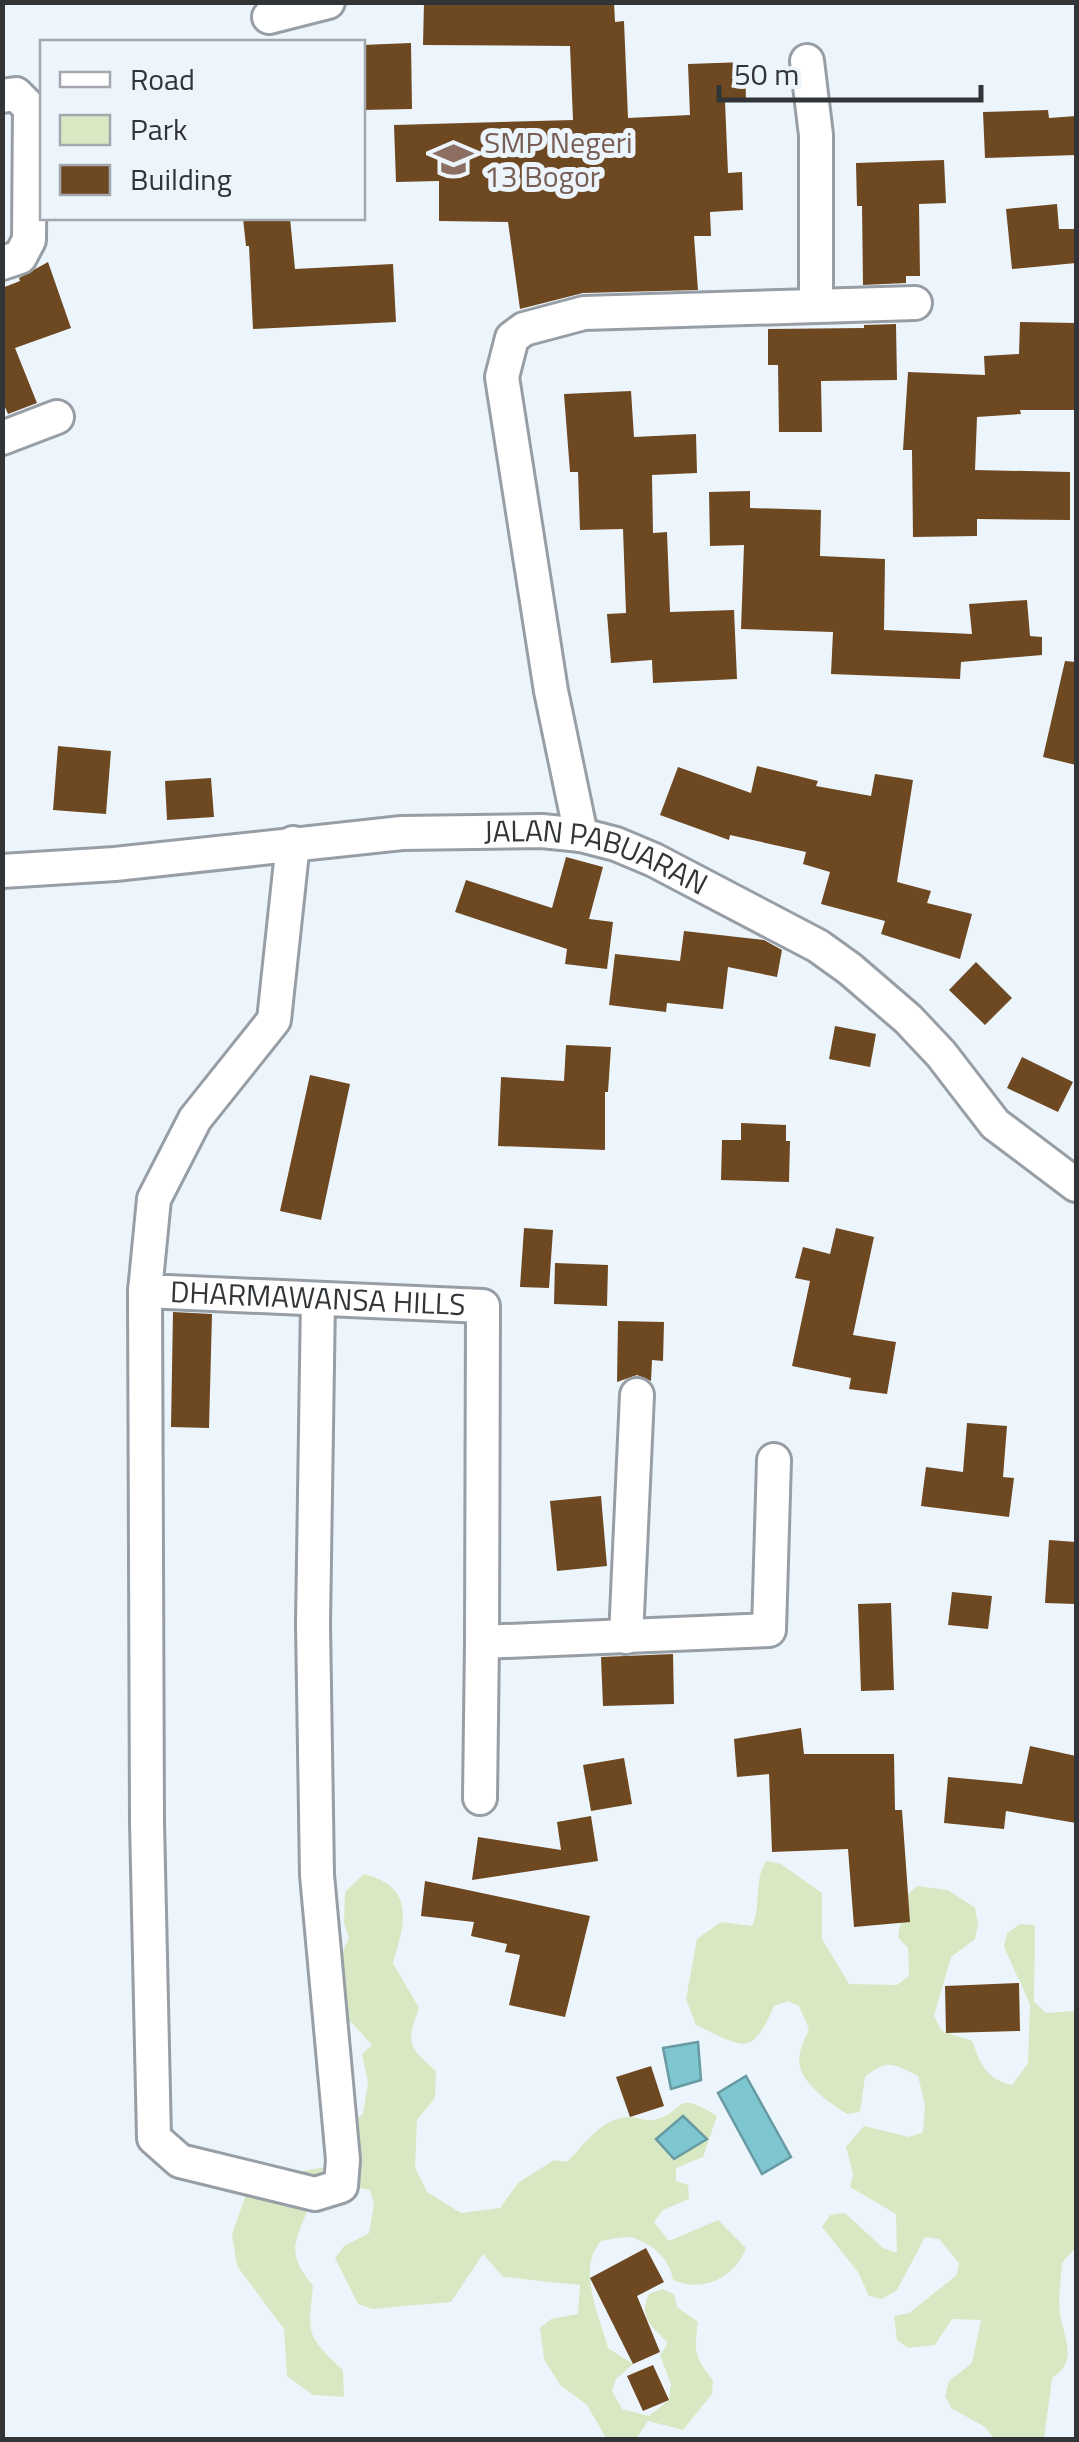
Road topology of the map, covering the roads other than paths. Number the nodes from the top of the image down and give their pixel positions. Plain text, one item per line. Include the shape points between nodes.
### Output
1 (328, 2) edge
2 (269, 16) dead end
3 (807, 61) dead end
4 (2, 96) edge
5 (11, 260) edge
6 (915, 303) dead end
7 (816, 305) junction
8 (58, 417) dead end
9 (2, 438) edge
10 (580, 835) junction
11 (293, 843) junction
12 (2, 871) edge
13 (1076, 1184) edge
14 (145, 1291) junction
15 (318, 1299) junction
16 (637, 1395) dead end
17 (774, 1460) dead end
18 (626, 1638) junction
19 (482, 1642) junction
20 (480, 1798) dead end

1 - 2 street
3 - 7 street via 816,135
4 - 5 street via 16,94 30,108 29,240
6 - 7 street
7 - 10 street via 584,314 512,338 502,377
8 - 9 street
10 - 11 street, JALAN PABUARAN via 417,832
10 - 13 street, JALAN PABUARAN via 654,860 834,957 908,1019 995,1124
11 - 12 street, JALAN PABUARAN
11 - 14 street, DHARMAWANSA HILLS via 274,1020 195,1119 154,1200
14 - 15 street, DHARMAWANSA HILLS
14 - 15 street via 154,2138 180,2161 315,2194 341,2186 342,2160 317,1875
15 - 19 street, DHARMAWANSA HILLS via 483,1306
16 - 18 street
17 - 18 street via 769,1630
18 - 19 street
19 - 20 street

